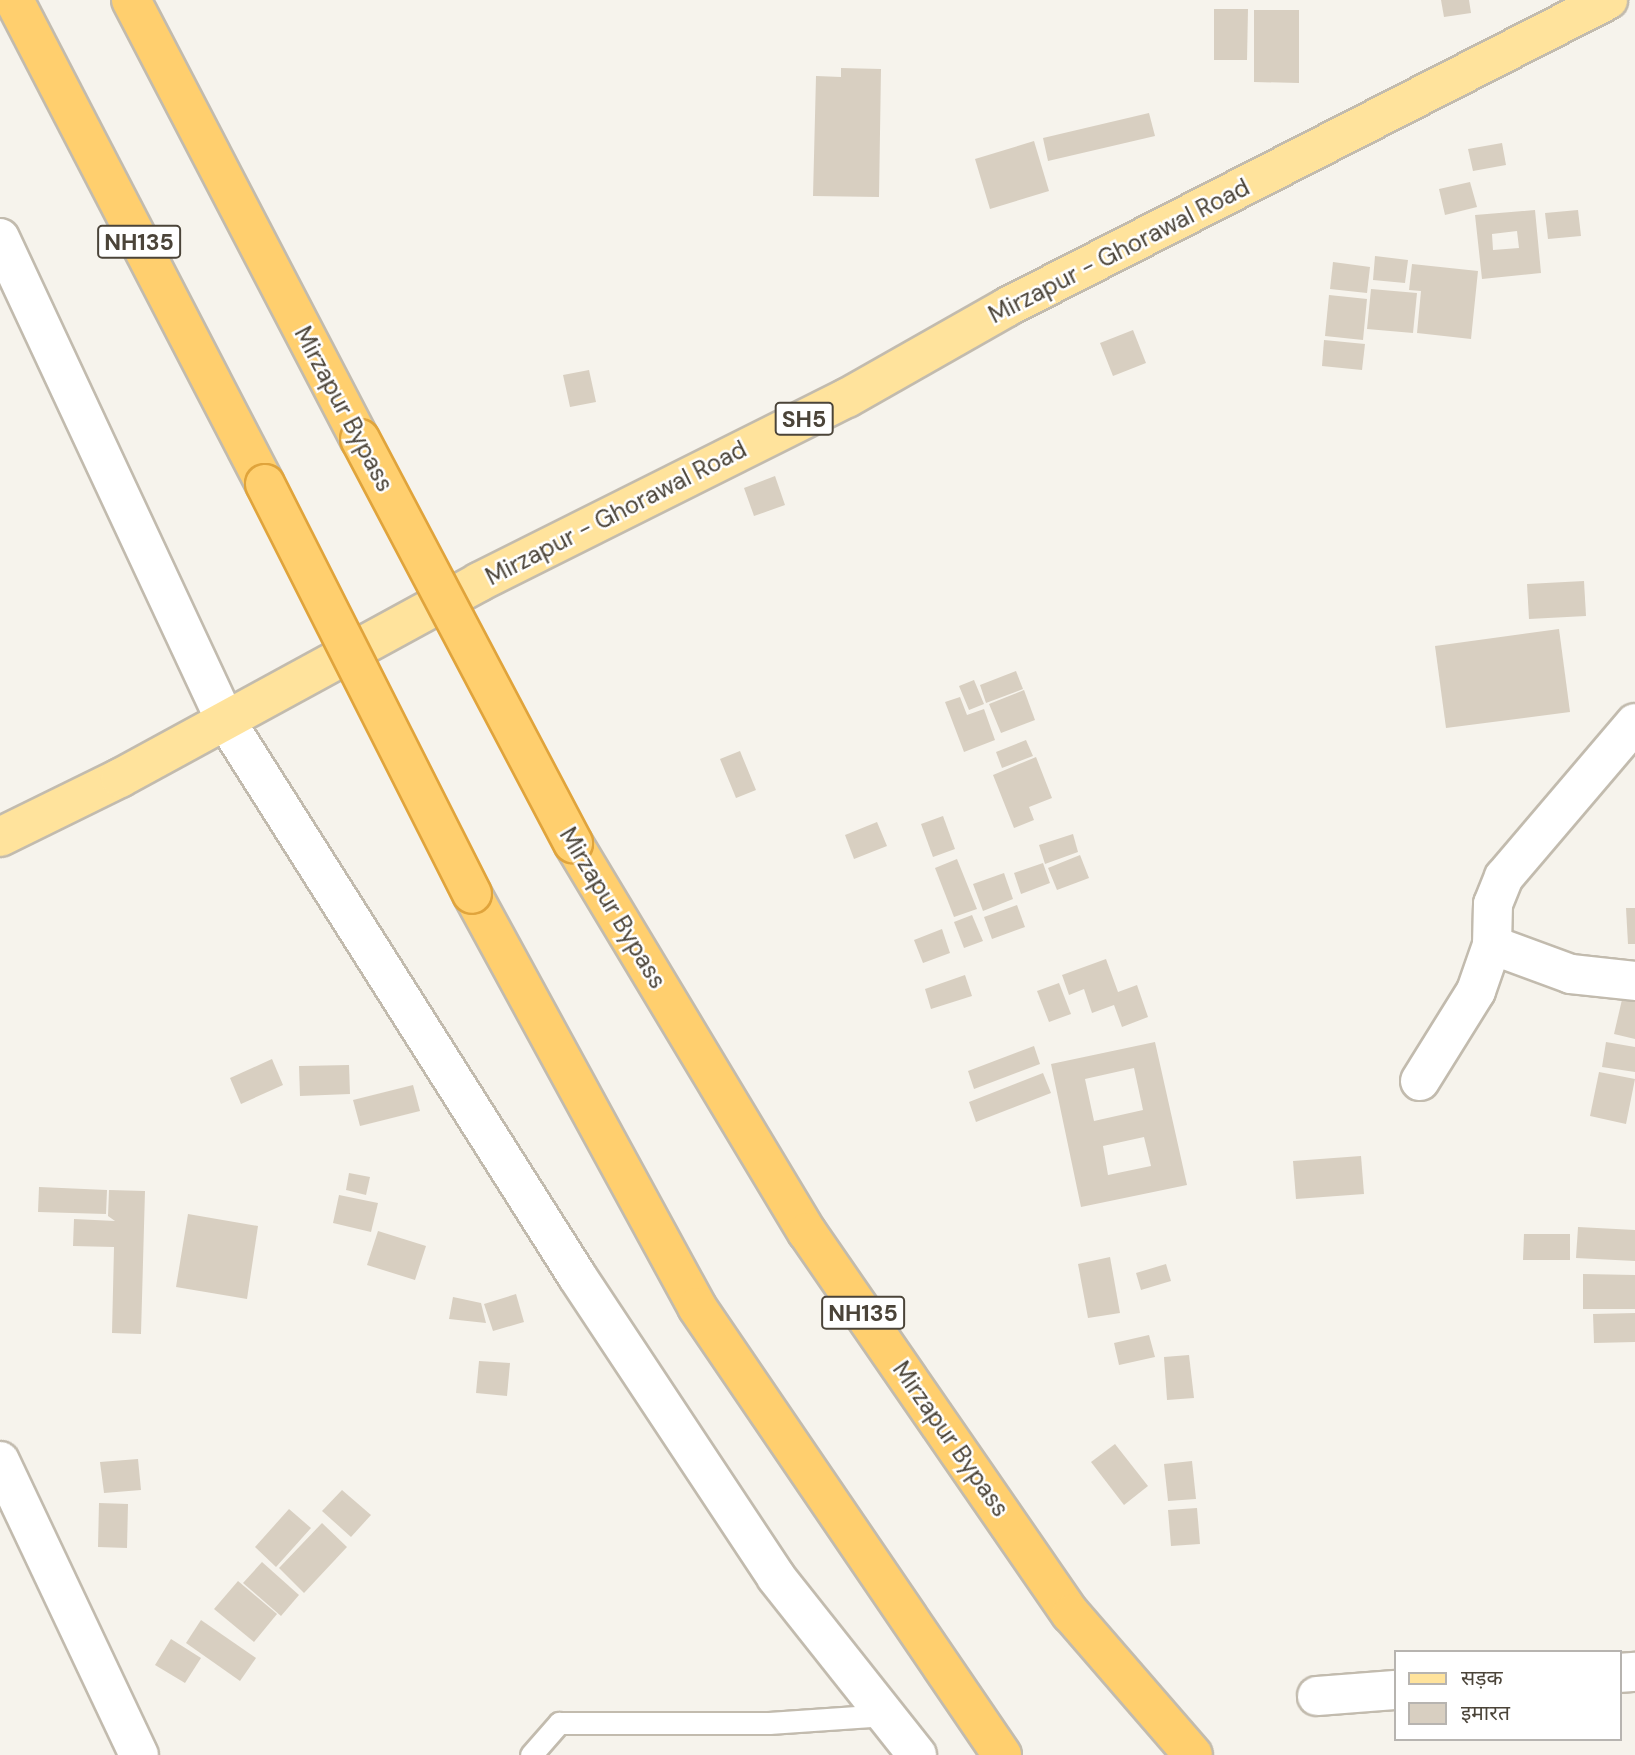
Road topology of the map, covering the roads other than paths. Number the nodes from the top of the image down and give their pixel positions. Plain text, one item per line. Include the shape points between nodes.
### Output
1 (13, 0) edge
2 (131, 0) edge
3 (1608, 0) edge
4 (0, 238) edge
5 (224, 718) junction
6 (1635, 723) edge
7 (0, 837) edge
8 (1492, 945) junction
9 (1635, 981) edge
10 (1420, 1081) dead end
11 (0, 1461) edge
12 (1394, 1690) edge
13 (1317, 1696) dead end
14 (886, 1715) junction
15 (139, 1755) edge
16 (530, 1755) edge
17 (917, 1755) edge
18 (1002, 1755) edge
19 (1193, 1755) edge

1 - 18 highway, NH135, bridge via 472,894 697,1307
2 - 19 highway, Mirzapur Bypass / NH135, bridge via 573,843 815,1244 1072,1614
3 - 5 main road, Mirzapur - Ghorawal Road / SH5
4 - 5 street
5 - 7 main road, Mirzapur - Ghorawal Road / SH5
5 - 14 street via 638,1369 776,1577
6 - 8 street via 1504,877 1493,904
8 - 9 street via 1571,974
8 - 10 street via 1476,991
11 - 15 street
12 - 13 street
14 - 16 lane via 769,1723 559,1723
14 - 17 street

